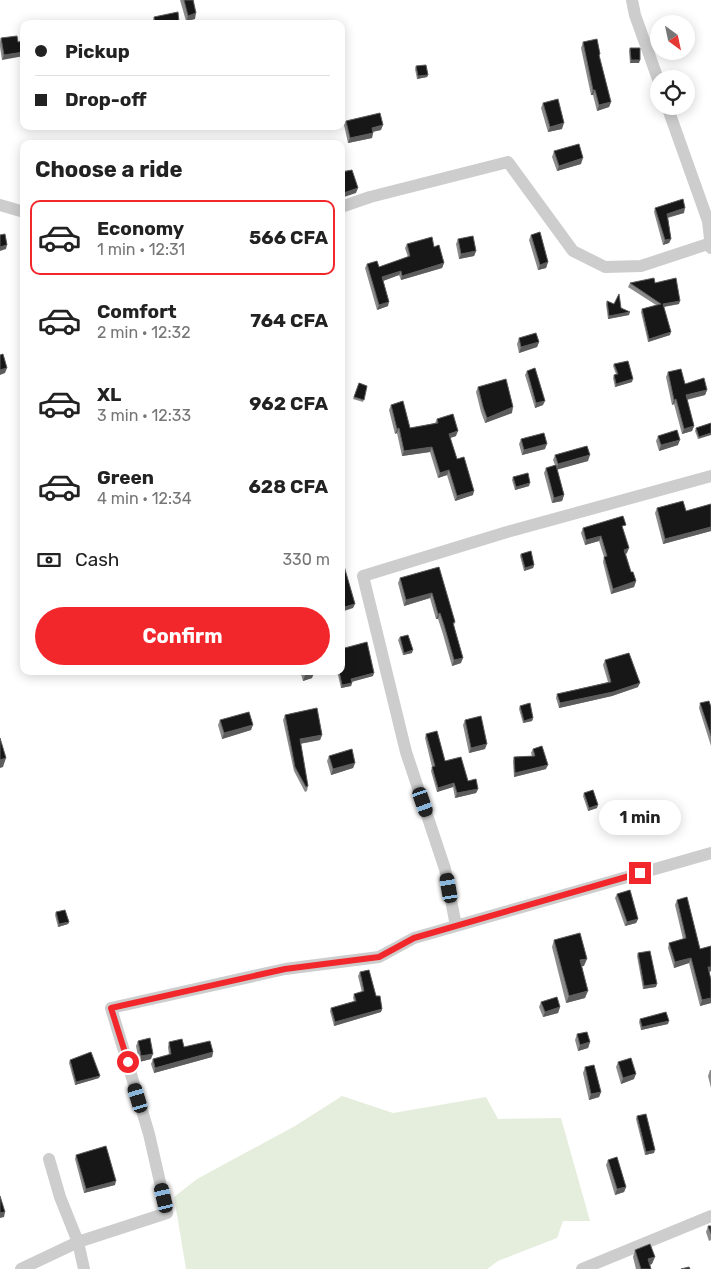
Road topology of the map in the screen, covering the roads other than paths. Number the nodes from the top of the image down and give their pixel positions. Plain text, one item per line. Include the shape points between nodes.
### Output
1 (632, 0) edge
2 (655, 70) edge
3 (670, 115) edge
4 (0, 206) edge
5 (345, 206) edge
6 (20, 211) edge
7 (711, 245) edge
8 (711, 476) edge
9 (711, 853) edge
10 (456, 926) junction
11 (49, 1159) dead end
12 (711, 1216) edge
13 (78, 1242) junction
14 (21, 1269) edge
15 (84, 1269) edge
16 (582, 1269) edge

1 - 2 street via 634,15
3 - 7 street via 708,221
4 - 6 street
5 - 7 street via 508,162 573,251 605,267 641,266
8 - 10 street via 363,576 406,752 445,869
9 - 10 street
10 - 13 street via 414,938 379,957 285,969 111,1008 149,1134 167,1213
11 - 13 street
12 - 16 street
13 - 14 street
13 - 15 street

